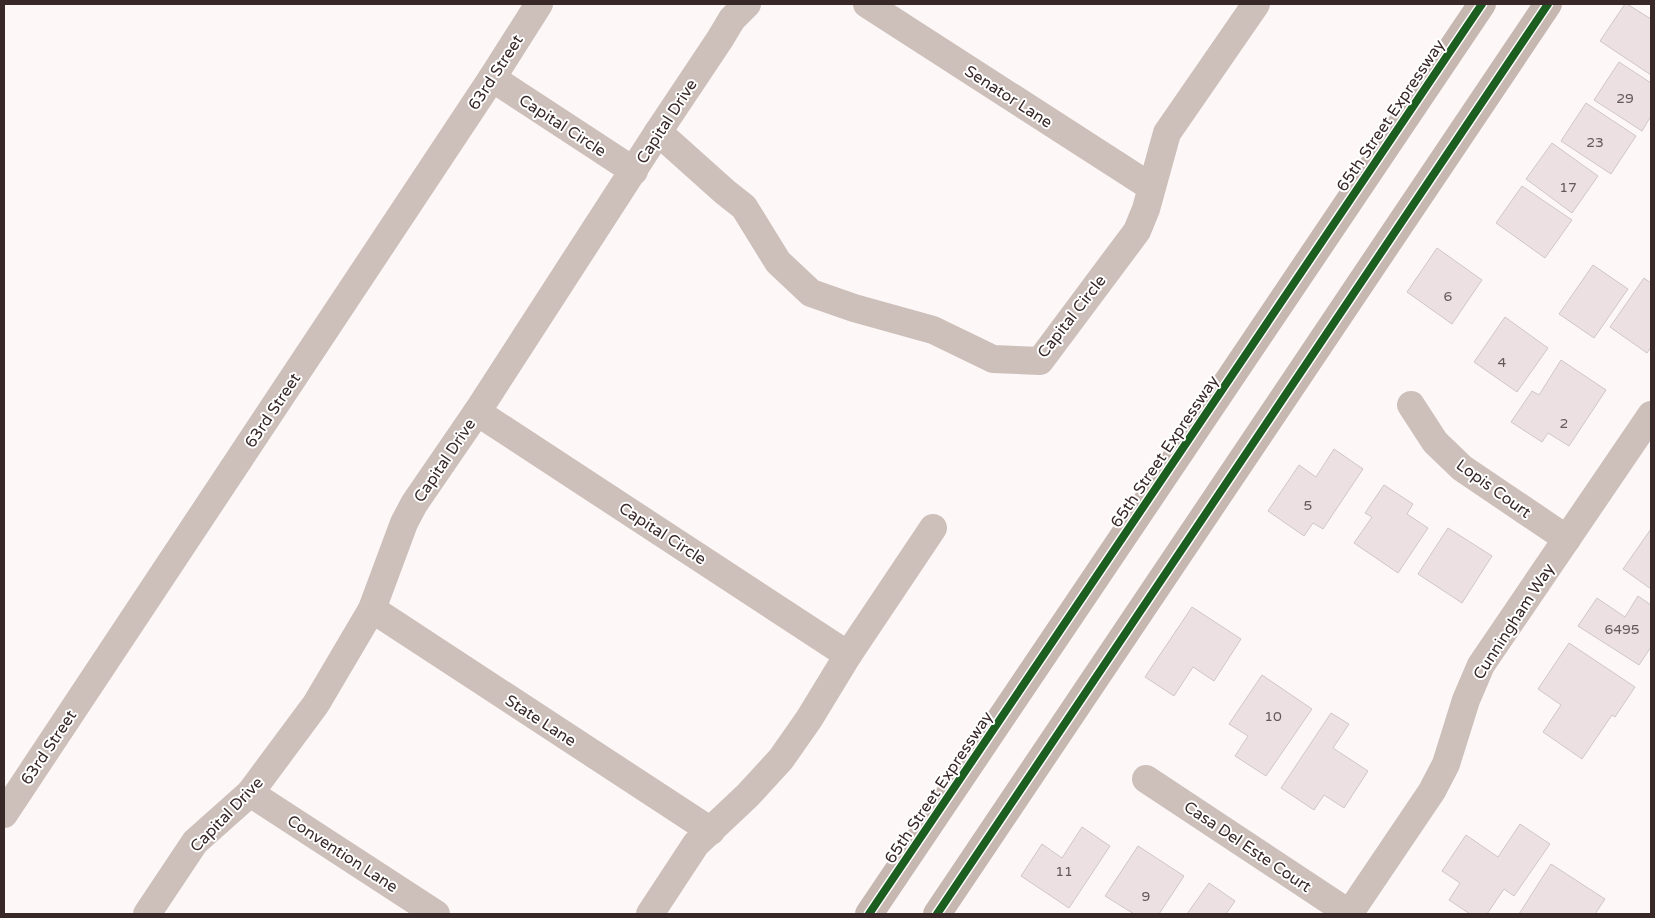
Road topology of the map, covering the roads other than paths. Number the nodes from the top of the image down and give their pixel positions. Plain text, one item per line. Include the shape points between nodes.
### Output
1 (539, 4) edge
2 (747, 4) edge
3 (866, 4) edge
4 (1256, 4) edge
5 (1482, 4) edge
6 (1548, 4) edge
7 (492, 78) junction
8 (658, 132) junction
9 (634, 171) junction
10 (1151, 187) junction
11 (1411, 405) dead end
12 (477, 412) junction
13 (1651, 415) edge
14 (933, 528) dead end
15 (1566, 539) junction
16 (372, 609) junction
17 (848, 655) junction
18 (1146, 779) dead end
19 (250, 793) junction
20 (4, 814) edge
21 (711, 831) junction
22 (147, 914) edge
23 (436, 914) edge
24 (650, 914) edge
25 (869, 914) edge
26 (937, 914) edge
27 (1350, 914) edge

1 - 7 street, 63rd Street
2 - 8 street, Capital Drive via 732,19
3 - 10 street, Senator Lane
4 - 10 street, Capital Circle via 1167,133
5 - 25 main road, 65th Street Expressway
6 - 26 main road
7 - 9 street, Capital Circle
7 - 20 street, 63rd Street
8 - 9 street, Capital Drive
8 - 10 street, Capital Circle via 744,207 778,262 811,293 933,330 993,359 1040,361 1137,230
9 - 12 street, Capital Drive
11 - 15 street, Lopis Court via 1436,442 1462,468
12 - 16 street, Capital Drive via 414,504
12 - 17 street, Capital Circle
13 - 15 street, Cunningham Way
14 - 17 street
15 - 27 street, Cunningham Way via 1481,665 1446,764 1432,791
16 - 19 street, Capital Drive via 316,704
16 - 21 street, State Lane
17 - 21 street via 781,759
18 - 27 street, Casa Del Este Court
19 - 22 street, Capital Drive via 195,842
19 - 23 street, Convention Lane
21 - 24 street via 696,844

